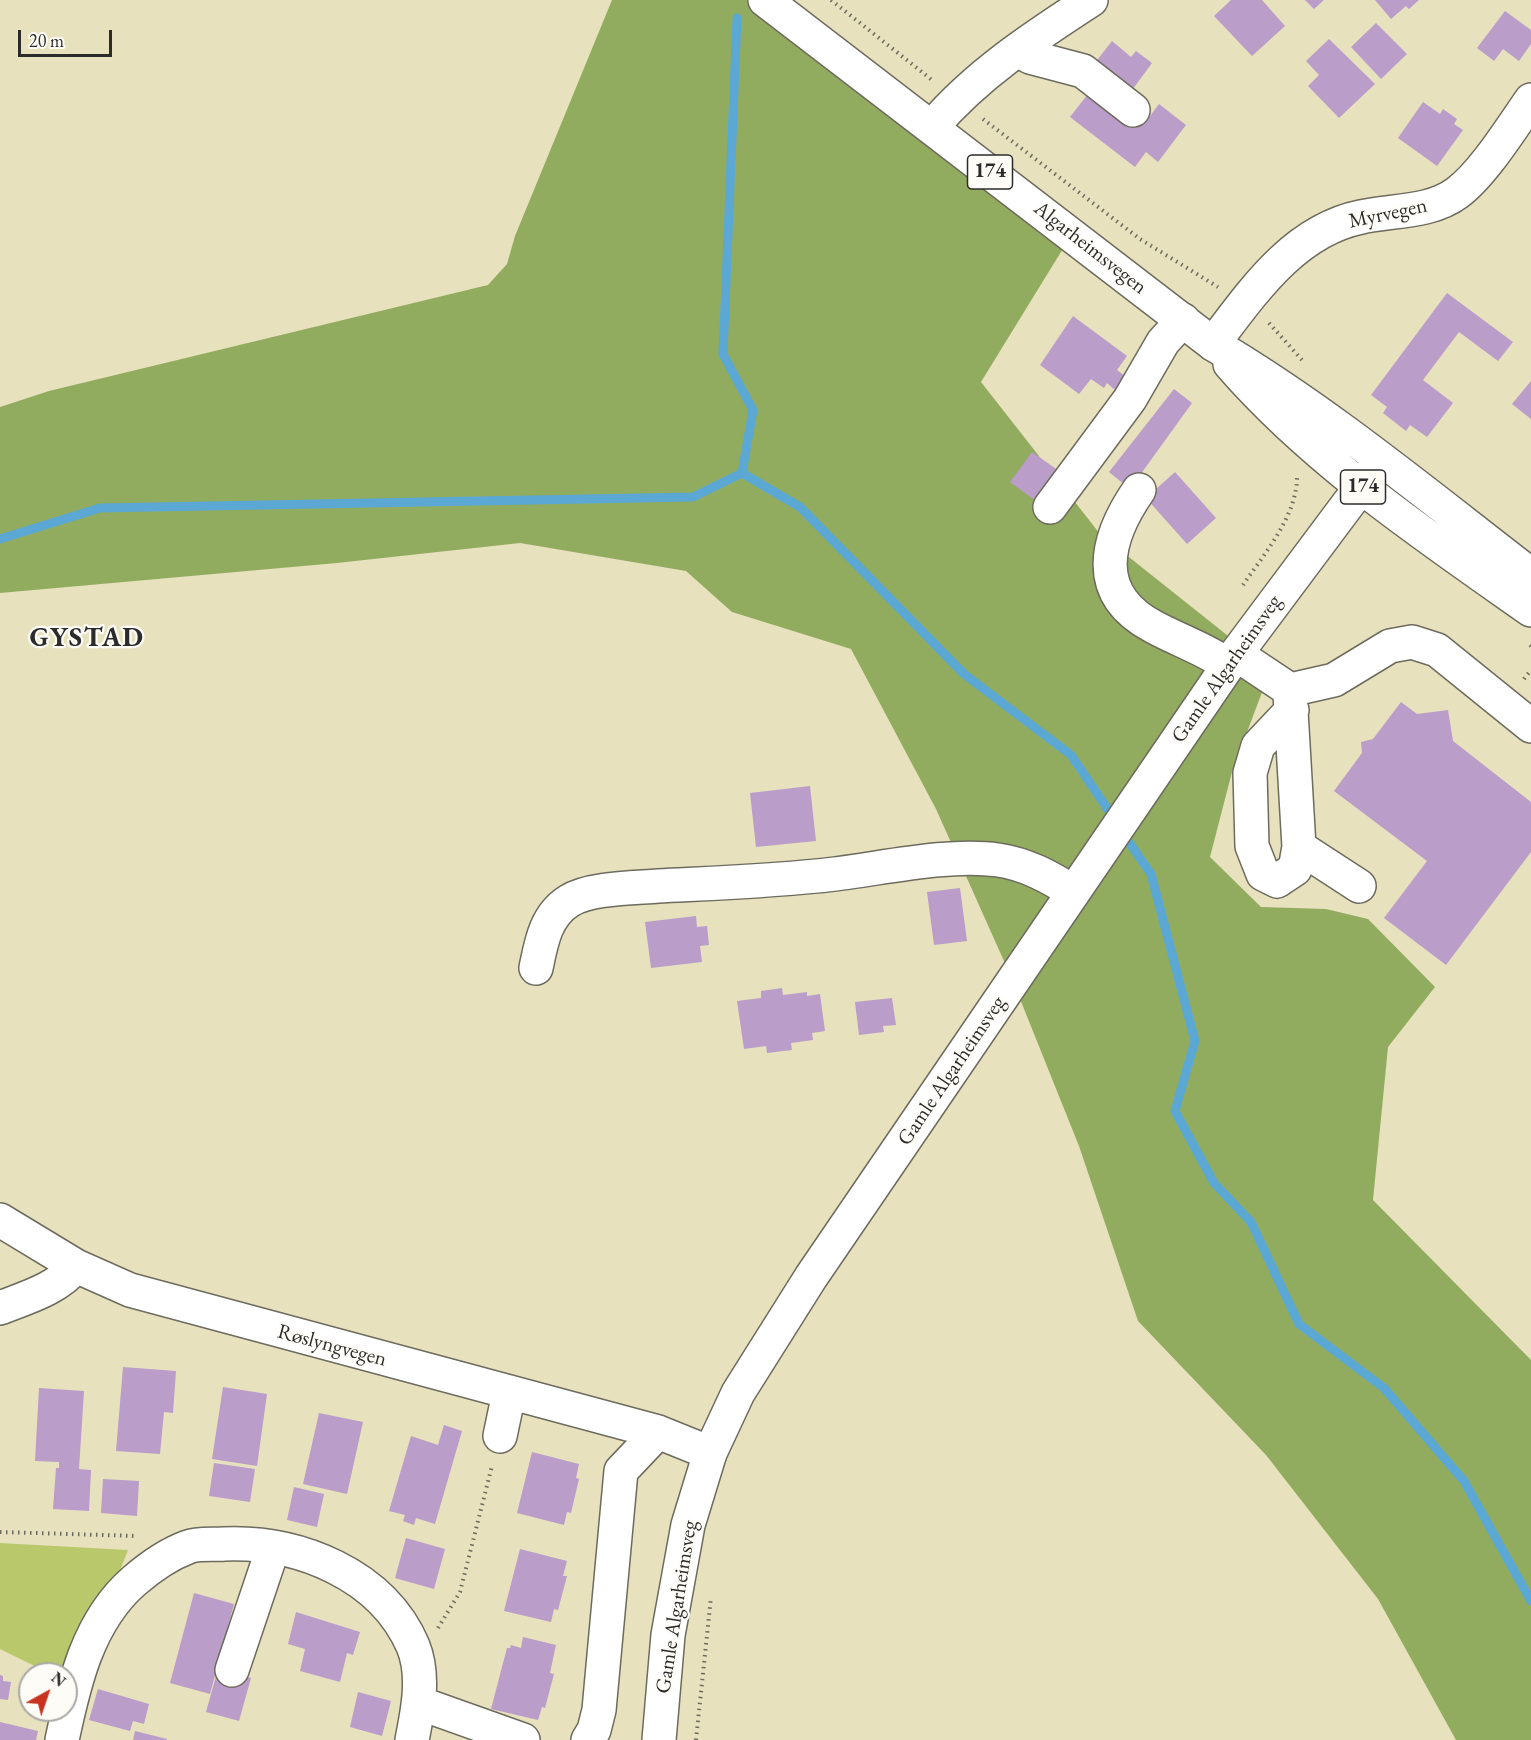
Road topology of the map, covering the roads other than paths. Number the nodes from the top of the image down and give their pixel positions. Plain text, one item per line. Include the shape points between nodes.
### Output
1 (765, 0) edge
2 (1090, 0) edge
3 (1018, 50) junction
4 (1531, 100) edge
5 (1133, 110) dead end
6 (932, 127) junction
7 (1183, 320) junction
8 (1213, 344) junction
9 (1381, 460) junction
10 (1361, 486) junction
11 (1139, 490) dead end
12 (1050, 507) dead end
13 (1531, 575) edge
14 (1531, 610) edge
15 (1232, 659) junction
16 (1291, 700) junction
17 (1531, 726) edge
18 (1299, 847) junction
19 (1359, 886) dead end
20 (1073, 892) junction
21 (536, 969) dead end
22 (0, 1220) edge
23 (76, 1266) junction
24 (0, 1308) edge
25 (509, 1393) junction
26 (500, 1436) road end
27 (668, 1436) junction
28 (710, 1453) junction
29 (273, 1548) junction
30 (232, 1670) dead end
31 (419, 1703) junction
32 (62, 1740) edge
33 (411, 1740) edge
34 (523, 1740) edge
35 (588, 1740) edge
36 (659, 1740) edge

1 - 6 main road, Algarheimsvegen / 174
2 - 3 main road
3 - 5 main road via 1083,71
3 - 6 main road via 956,99
4 - 8 main road, Myrvegen via 1458,193 1438,203 1359,217 1325,229 1274,268
6 - 7 main road, Algarheimsvegen / 174
7 - 8 main road, Algarheimsvegen / 174
7 - 12 main road via 1163,342 1130,399
8 - 9 main road, Algarheimsvegen / 174 via 1275,381
8 - 10 main road, Algarheimsvegen / 174 via 1261,400
9 - 10 main road, Gamle Algarheimsveg
9 - 13 main road, Algarheimsvegen / 174
10 - 14 main road, Algarheimsvegen / 174
10 - 15 main road, Gamle Algarheimsveg
11 - 15 main road via 1116,529 1109,562 1111,579 1126,606 1153,626
15 - 16 main road
15 - 20 main road, Gamle Algarheimsveg
16 - 17 main road via 1334,680 1389,646 1412,642 1437,650
16 - 18 main road
16 - 18 main road via 1258,747 1250,773 1252,846 1263,874 1277,881 1295,869
18 - 19 main road
20 - 21 main road via 1030,869 999,860 968,859 820,876 591,894 569,901 550,920 542,935
20 - 28 main road, Gamle Algarheimsveg via 762,1351
22 - 23 main road, Røslyngvegen
23 - 24 main road via 53,1286
23 - 25 main road, Røslyngvegen via 130,1290
25 - 26 main road
25 - 27 main road, Røslyngvegen
27 - 28 main road, Røslyngvegen
27 - 35 main road via 621,1472 599,1710
28 - 36 main road, Gamle Algarheimsveg via 678,1571
29 - 30 main road
29 - 31 main road via 318,1558 345,1572 391,1611 413,1646
29 - 32 main road via 237,1544 189,1546 133,1581 112,1605 84,1655
31 - 33 main road
31 - 34 main road

